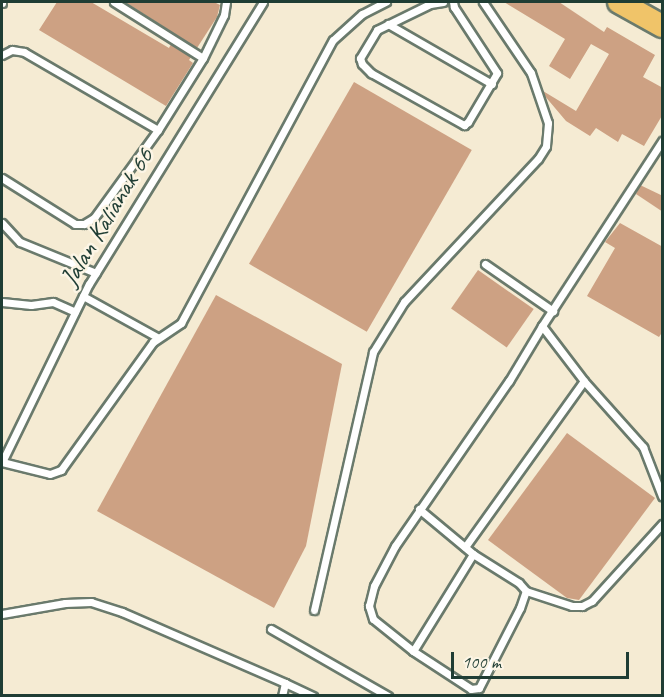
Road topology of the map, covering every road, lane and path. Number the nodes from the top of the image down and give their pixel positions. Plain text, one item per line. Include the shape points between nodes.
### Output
1 (114, 2) edge
2 (226, 2) edge
3 (263, 2) edge
4 (386, 2) edge
5 (443, 2) edge
6 (453, 2) edge
7 (483, 2) edge
8 (619, 2) edge
9 (388, 24) junction
10 (663, 26) edge
11 (2, 55) edge
12 (202, 58) junction
13 (492, 84) junction
14 (158, 130) junction
15 (663, 141) edge
16 (2, 178) edge
17 (2, 223) edge
18 (485, 264) dead end
19 (96, 273) junction
20 (84, 296) junction
21 (2, 302) edge
22 (553, 311) junction
23 (75, 312) junction
24 (542, 326) junction
25 (157, 337) junction
26 (585, 381) junction
27 (2, 462) edge
28 (663, 496) edge
29 (420, 510) junction
30 (663, 524) edge
31 (465, 547) junction
32 (473, 554) junction
33 (526, 591) junction
34 (314, 610) dead end
35 (2, 614) edge
36 (2, 620) edge
37 (271, 629) dead end
38 (413, 651) junction
39 (285, 683) junction
40 (282, 696) edge
41 (313, 696) edge
42 (388, 696) edge

1 - 12 lane
2 - 12 lane via 224,15
3 - 19 lane, Jalan Kalianak 66
4 - 25 lane via 362,14 333,40 181,323
5 - 9 lane
6 - 13 lane via 496,70
7 - 34 lane via 531,73 548,123 546,146 404,302 373,352
8 - 10 highway
9 - 13 lane
9 - 13 lane via 370,39 360,58 371,74 464,125
11 - 14 lane via 12,50 24,52
12 - 14 lane
14 - 16 lane via 94,218 84,224 75,224
15 - 22 lane
17 - 19 lane via 20,242
18 - 22 lane
19 - 20 lane, Jalan Kalianak 66
20 - 23 lane, Jalan Kalianak 66
20 - 25 lane
21 - 23 lane via 53,302
22 - 24 lane
23 - 27 lane, Jalan Kalianak 66
24 - 26 lane
24 - 29 lane
25 - 27 lane via 61,470 50,474
26 - 28 lane via 642,447
26 - 31 lane
29 - 31 lane
29 - 38 lane via 395,546 374,586 369,606 373,619
30 - 33 lane via 592,601 582,606
31 - 32 lane
32 - 33 lane
32 - 38 lane
33 - 38 lane via 478,688 471,689
35 - 36 lane
35 - 39 lane via 91,602
37 - 42 lane
39 - 40 lane
39 - 41 lane

